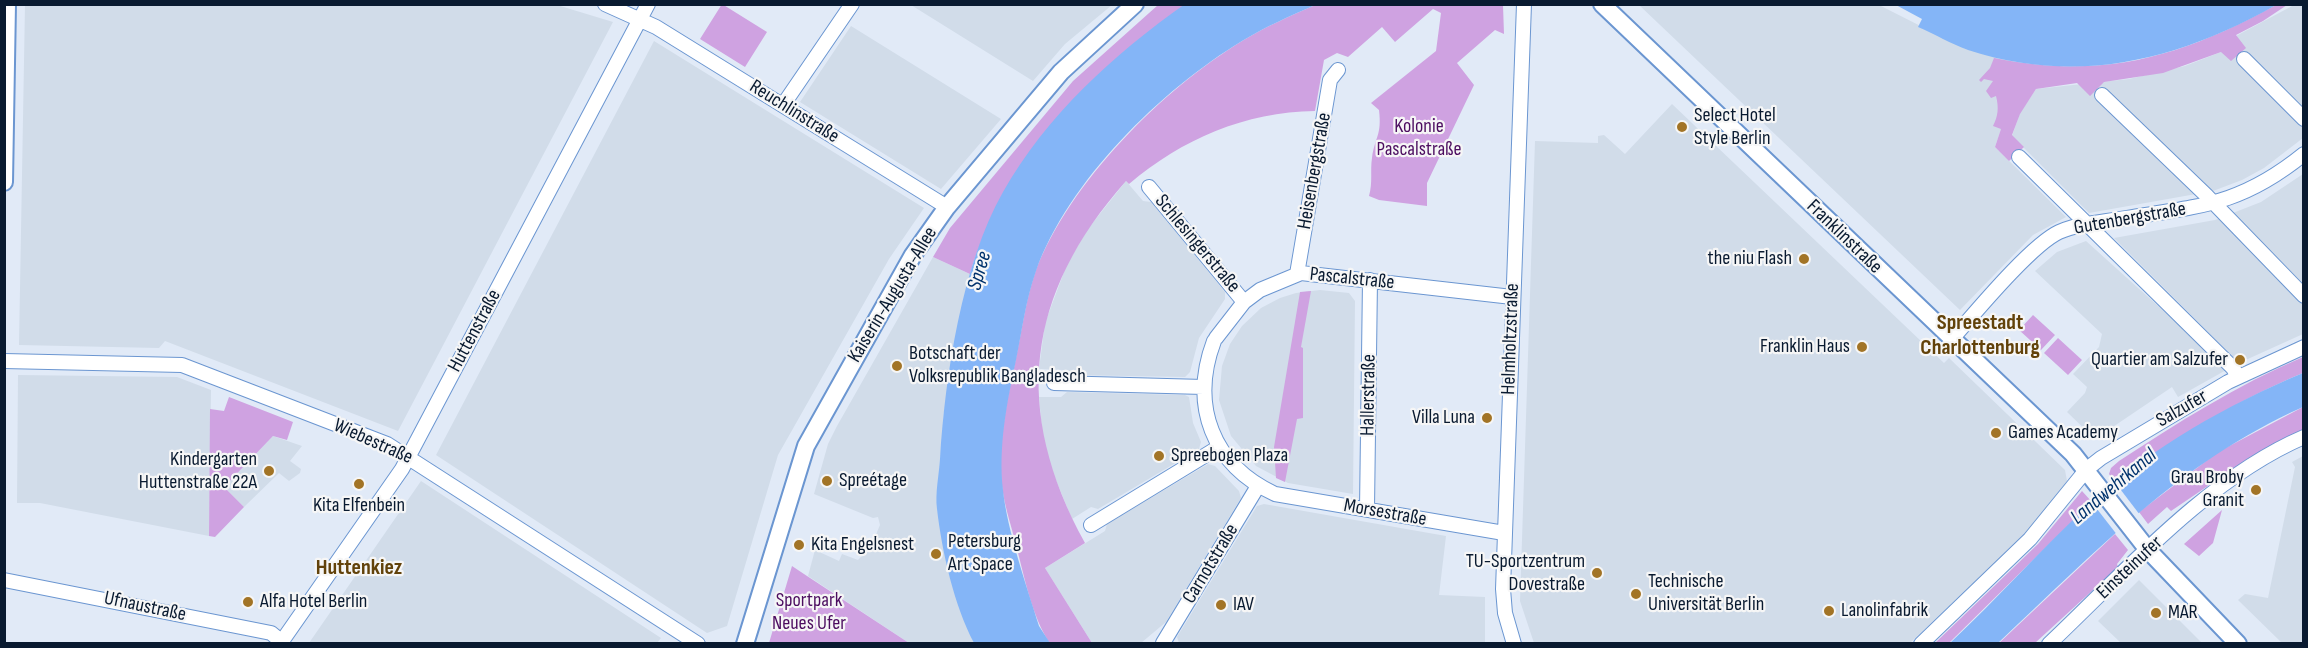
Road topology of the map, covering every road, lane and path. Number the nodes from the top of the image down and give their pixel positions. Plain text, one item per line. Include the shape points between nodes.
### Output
1 (7, 4) edge
2 (605, 4) edge
3 (648, 4) edge
4 (852, 4) edge
5 (1135, 4) edge
6 (1514, 4) edge
7 (1524, 4) edge
8 (1602, 4) edge
9 (640, 19) junction
10 (1521, 34) junction
11 (2244, 59) dead end
12 (1338, 70) dead end
13 (2102, 95) dead end
14 (783, 105) junction
15 (2304, 118) edge
16 (2304, 154) edge
17 (2019, 157) dead end
18 (4, 182) edge
19 (1149, 187) dead end
20 (2214, 204) junction
21 (947, 207) junction
22 (2087, 225) junction
23 (1297, 274) junction
24 (1370, 280) junction
25 (2304, 296) edge
26 (1512, 297) junction
27 (1244, 302) junction
28 (1952, 339) junction
29 (2304, 346) edge
30 (4, 361) edge
31 (2238, 377) junction
32 (1054, 383) dead end
33 (1204, 387) junction
34 (2304, 437) edge
35 (1219, 447) junction
36 (409, 456) junction
37 (2086, 470) junction
38 (1262, 487) junction
39 (1367, 509) junction
40 (1091, 525) dead end
41 (1504, 533) junction
42 (2148, 550) junction
43 (4, 580) edge
44 (677, 638) edge
45 (281, 643) edge
46 (1163, 643) edge
47 (698, 644) edge
48 (745, 644) edge
49 (1514, 644) edge
50 (1921, 644) edge
51 (2049, 644) edge
52 (2238, 644) edge

1 - 18 main road
2 - 9 street, Reuchlinstraße
3 - 9 street, Huttenstraße
4 - 14 street
5 - 21 main road, Kaiserin-Augusta-Allee via 1061,72
6 - 10 street, Helmholtzstraße
7 - 10 street, Helmholtzstraße
8 - 28 main road, Franklinstraße
9 - 14 street, Reuchlinstraße
9 - 36 street, Huttenstraße
10 - 26 street, Helmholtzstraße
11 - 15 street
12 - 23 street, Heisenbergstraße via 1330,80
13 - 20 street
14 - 21 street, Reuchlinstraße
16 - 20 street, Gutenbergstraße via 2263,184
17 - 22 street
19 - 27 street, Schlesingerstraße
20 - 22 street, Gutenbergstraße
20 - 25 street
21 - 48 main road, Kaiserin-Augusta-Allee via 913,255 806,446
22 - 28 street, Gutenbergstraße via 2060,232 2035,250
22 - 31 street
23 - 24 street, Pascalstraße
23 - 27 street, Pascalstraße via 1260,290
24 - 26 street, Pascalstraße
24 - 39 street, Hallerstraße
26 - 41 street, Helmholtzstraße
27 - 33 street, Pascalstraße via 1215,339
28 - 37 main road, Franklinstraße
29 - 31 street, Salzufer
30 - 36 street, Wiebestraße via 182,365 395,447
31 - 37 street, Salzufer via 2111,451
32 - 33 street
33 - 35 street, Pascalstraße via 1208,419
34 - 42 street, Einsteinufer via 2226,483
35 - 38 street, Pascalstraße via 1240,472
35 - 40 street
36 - 44 street, Wiebestraße
36 - 45 street, Huttenstraße
37 - 42 main road, Franklinstraße
37 - 50 street, Salzufer via 2030,539
38 - 39 street, Morsestraße via 1275,494
38 - 46 street, Carnotstraße
39 - 41 street, Morsestraße
41 - 49 street, Helmholtzstraße via 1504,606
42 - 51 street, Einsteinufer
42 - 52 main road, Franklinstraße
43 - 45 street, Ufnaustraße via 271,633
44 - 47 street, Wiebestraße

